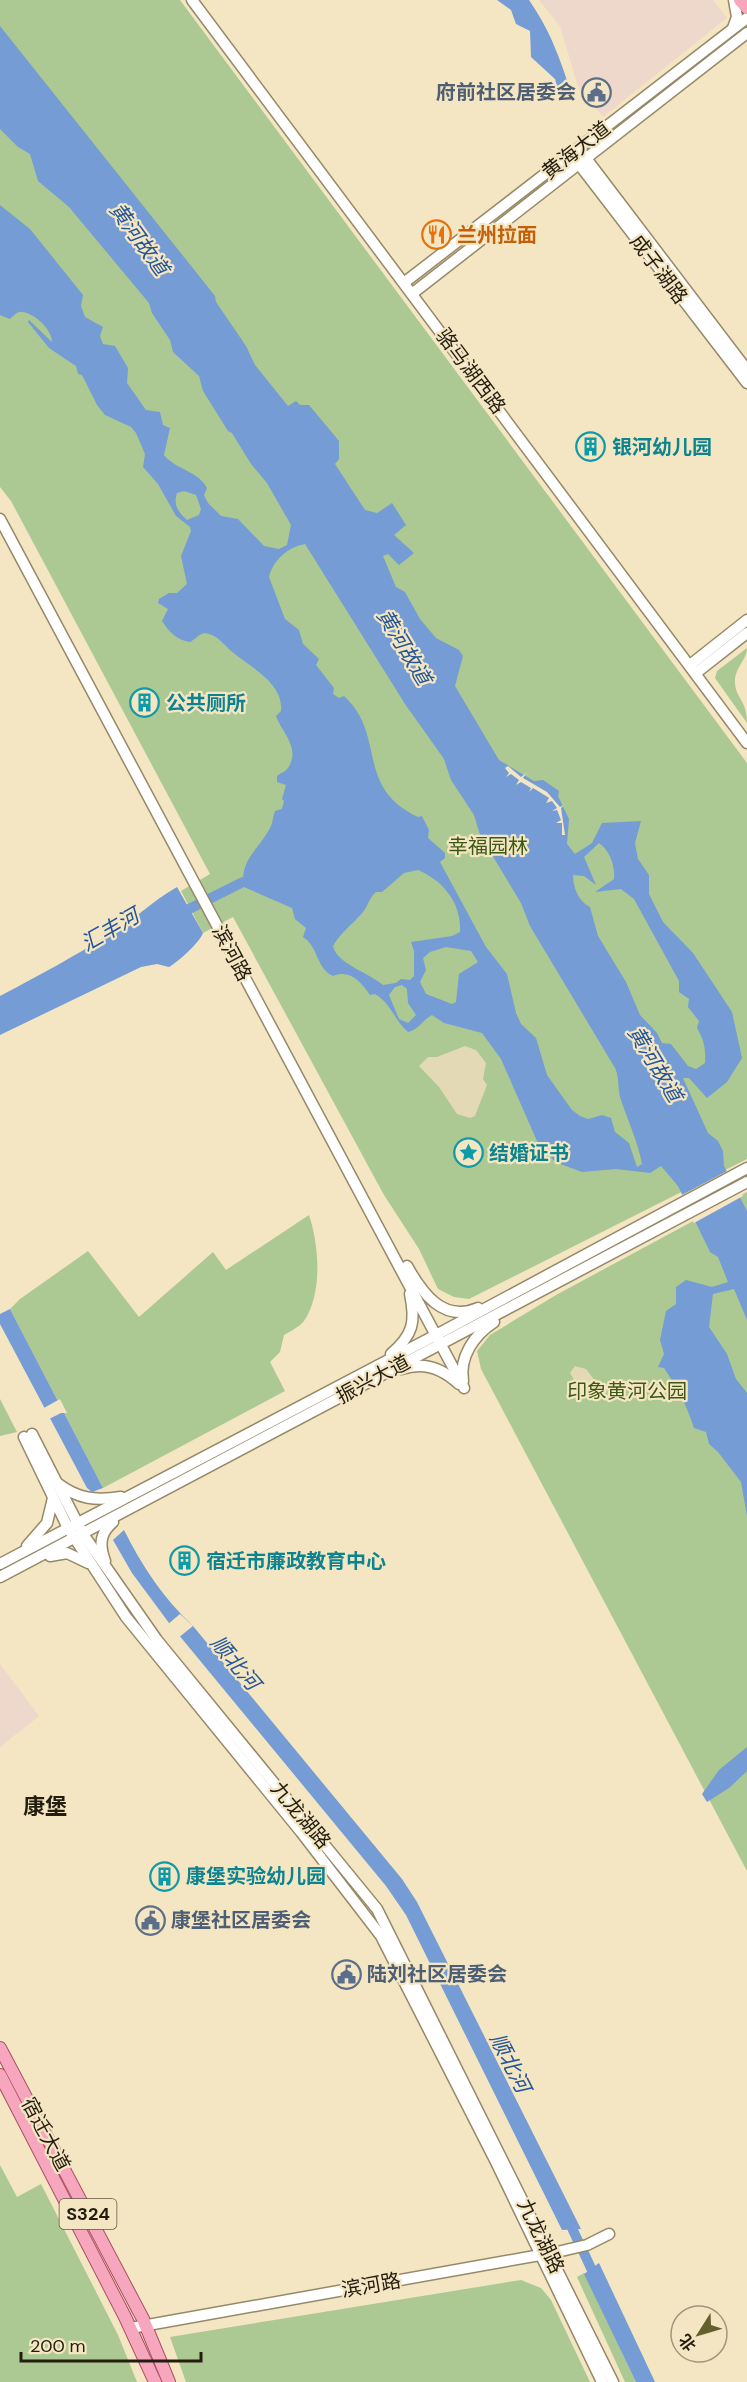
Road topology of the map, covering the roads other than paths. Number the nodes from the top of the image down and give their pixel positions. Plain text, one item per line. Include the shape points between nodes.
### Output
1 (192, 0) edge
2 (734, 0) edge
3 (740, 0) edge
4 (747, 8) edge
5 (747, 18) edge
6 (732, 30) junction
7 (747, 33) edge
8 (742, 39) edge
9 (575, 151) junction
10 (582, 161) junction
11 (405, 282) junction
12 (413, 293) junction
13 (747, 370) edge
14 (747, 383) edge
15 (0, 519) edge
16 (747, 620) edge
17 (747, 633) edge
18 (693, 669) junction
19 (747, 743) edge
20 (747, 1168) edge
21 (747, 1182) edge
22 (379, 1229) junction
23 (527, 1286) junction
24 (542, 1290) junction
25 (438, 1340) junction
26 (364, 1378) junction
27 (464, 1388) junction
28 (55, 1482) junction
29 (130, 1496) junction
30 (54, 1498) junction
31 (128, 1510) junction
32 (72, 1526) junction
33 (79, 1536) junction
34 (21, 1553) junction
35 (30, 1562) junction
36 (0, 1563) edge
37 (94, 1568) junction
38 (108, 1570) junction
39 (0, 1577) edge
40 (0, 2048) edge
41 (0, 2075) edge
42 (609, 2234) dead end
43 (546, 2254) junction
44 (146, 2325) junction
45 (131, 2328) junction
46 (155, 2382) edge
47 (169, 2382) edge
48 (602, 2382) edge
49 (613, 2382) edge

1 - 11 street, 骆马湖西路
2 - 6 street via 736,20
3 - 4 main road
5 - 6 street, 黄海大道
6 - 9 street, 黄海大道
7 - 8 street, 黄海大道
8 - 10 street, 黄海大道
9 - 10 street, 成子湖路
9 - 11 street, 黄海大道
10 - 12 street, 黄海大道
10 - 13 street, 成子湖路
10 - 14 street, 成子湖路
11 - 12 street, 骆马湖西路
12 - 18 street, 骆马湖西路
15 - 22 street, 滨河路
16 - 18 street
17 - 18 street
18 - 19 street, 骆马湖西路
20 - 23 street, 振兴大道
21 - 24 street, 振兴大道
22 - 23 street via 396,1246 427,1298 448,1311 474,1310
22 - 25 street, 滨河路
22 - 26 street via 410,1295 415,1319 404,1342
23 - 25 street, 振兴大道
24 - 25 street, 振兴大道
24 - 27 street via 477,1336 463,1364
25 - 26 street, 振兴大道
25 - 27 street, 滨河路
26 - 27 street via 421,1366 442,1371
26 - 29 street, 振兴大道
26 - 31 street, 振兴大道
28 - 29 street via 69,1493 88,1499
28 - 30 street, 九龙湖路 via 28,1435
28 - 32 street, 九龙湖路
29 - 32 street, 振兴大道
30 - 32 street, 九龙湖路
30 - 34 street via 47,1523
31 - 33 street, 振兴大道
31 - 38 street via 101,1537
32 - 33 street, 九龙湖路
32 - 34 street, 振兴大道
33 - 35 street, 振兴大道
33 - 37 street, 九龙湖路
33 - 38 street, 九龙湖路
34 - 36 street, 振兴大道
35 - 37 street via 67,1552
35 - 39 street, 振兴大道
37 - 43 street, 九龙湖路 via 126,1617 381,1936
38 - 43 street, 九龙湖路 via 157,1640 377,1909
40 - 44 main road, 宿迁大道 / S324
41 - 45 main road, 宿迁大道 / S324
42 - 43 street, 滨河路 via 587,2245
43 - 44 street, 滨河路
43 - 48 street, 九龙湖路
43 - 49 street, 九龙湖路
44 - 45 street, 滨河路
44 - 47 main road, 宿迁大道 / S324
45 - 46 main road, 宿迁大道 / S324

